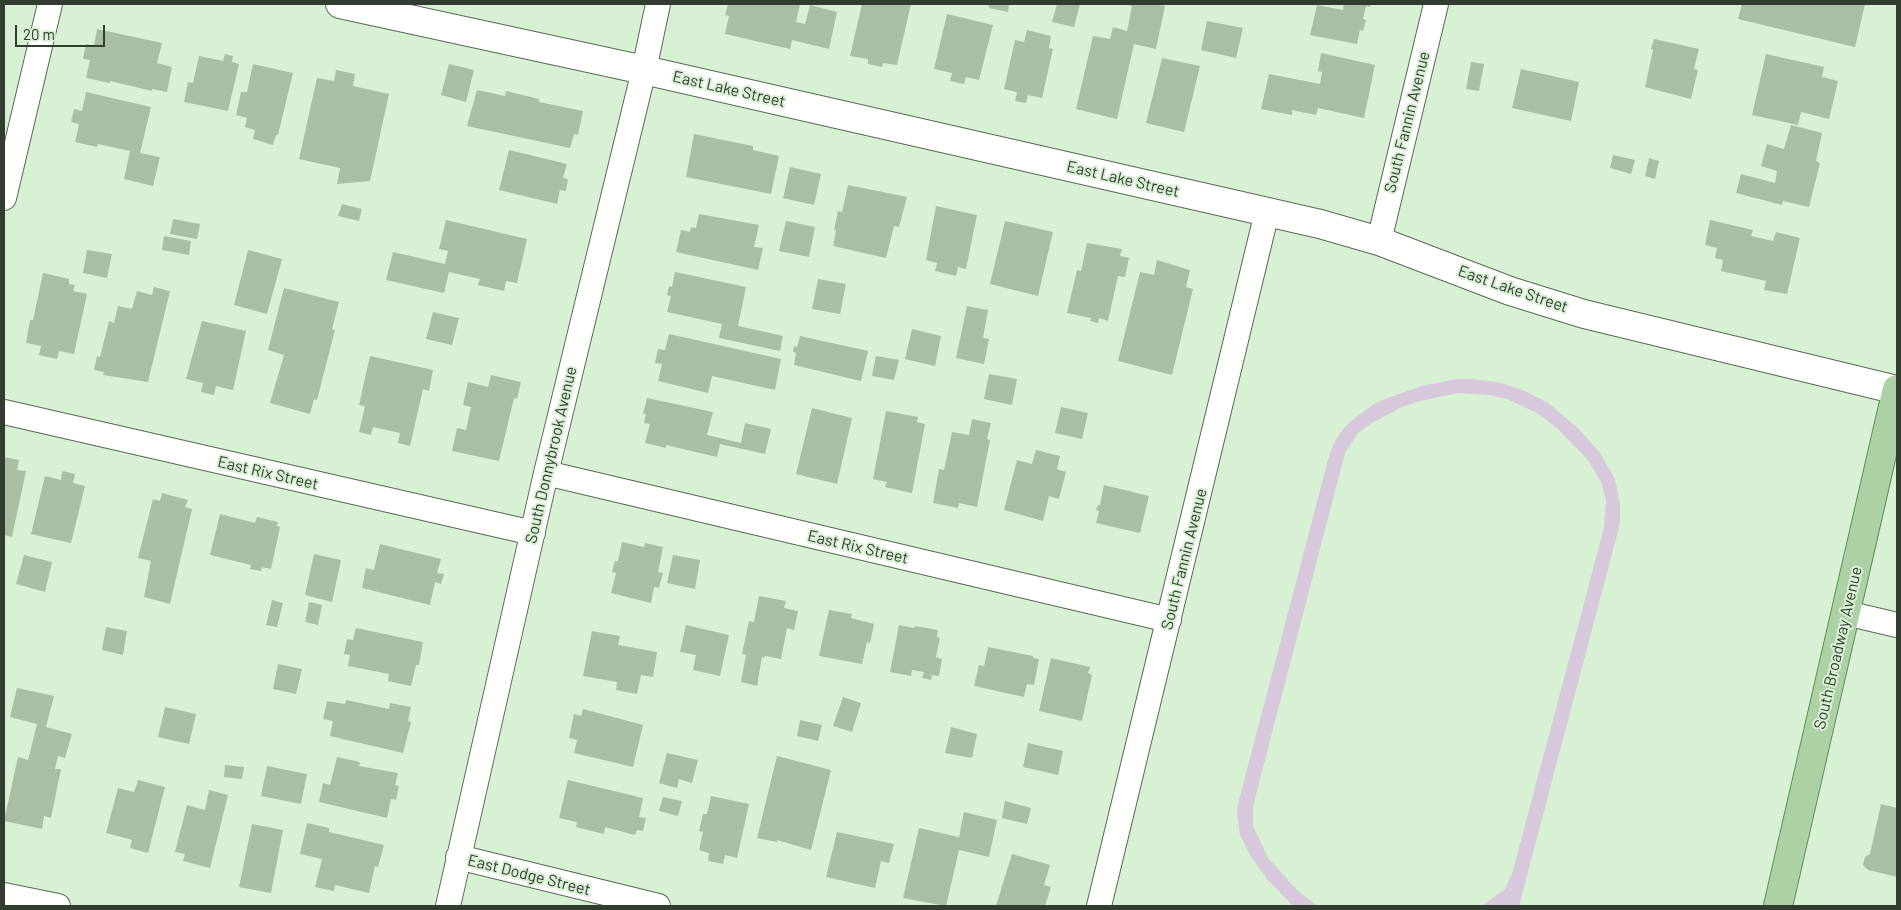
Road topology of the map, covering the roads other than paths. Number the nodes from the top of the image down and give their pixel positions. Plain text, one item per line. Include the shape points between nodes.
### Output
1 (50, 4) edge
2 (340, 4) edge
3 (658, 4) edge
4 (1436, 4) edge
5 (644, 70) junction
6 (4, 198) edge
7 (1267, 212) junction
8 (1378, 241) junction
9 (1897, 389) edge
10 (4, 412) edge
11 (546, 474) junction
12 (533, 534) junction
13 (1846, 613) junction
14 (1169, 620) junction
15 (1897, 626) edge
16 (458, 858) junction
17 (4, 895) edge
18 (58, 906) edge
19 (448, 906) edge
20 (658, 906) edge
21 (1099, 906) edge
22 (1778, 906) edge

1 - 6 street
2 - 5 street, East Lake Street
3 - 5 street, South Donnybrook Avenue
4 - 8 street, South Fannin Avenue
5 - 7 street, East Lake Street
5 - 11 street, South Donnybrook Avenue
7 - 8 street, East Lake Street
7 - 14 street, South Fannin Avenue
8 - 9 street, East Lake Street via 1510,291 1584,314
9 - 13 main road, South Broadway Avenue
10 - 12 street, East Rix Street
11 - 12 street, South Donnybrook Avenue
11 - 14 street, East Rix Street
12 - 16 street, South Donnybrook Avenue
13 - 15 street
13 - 22 main road, South Broadway Avenue
14 - 21 street, South Fannin Avenue
16 - 19 street, South Donnybrook Avenue
16 - 20 street, East Dodge Street
17 - 18 street

